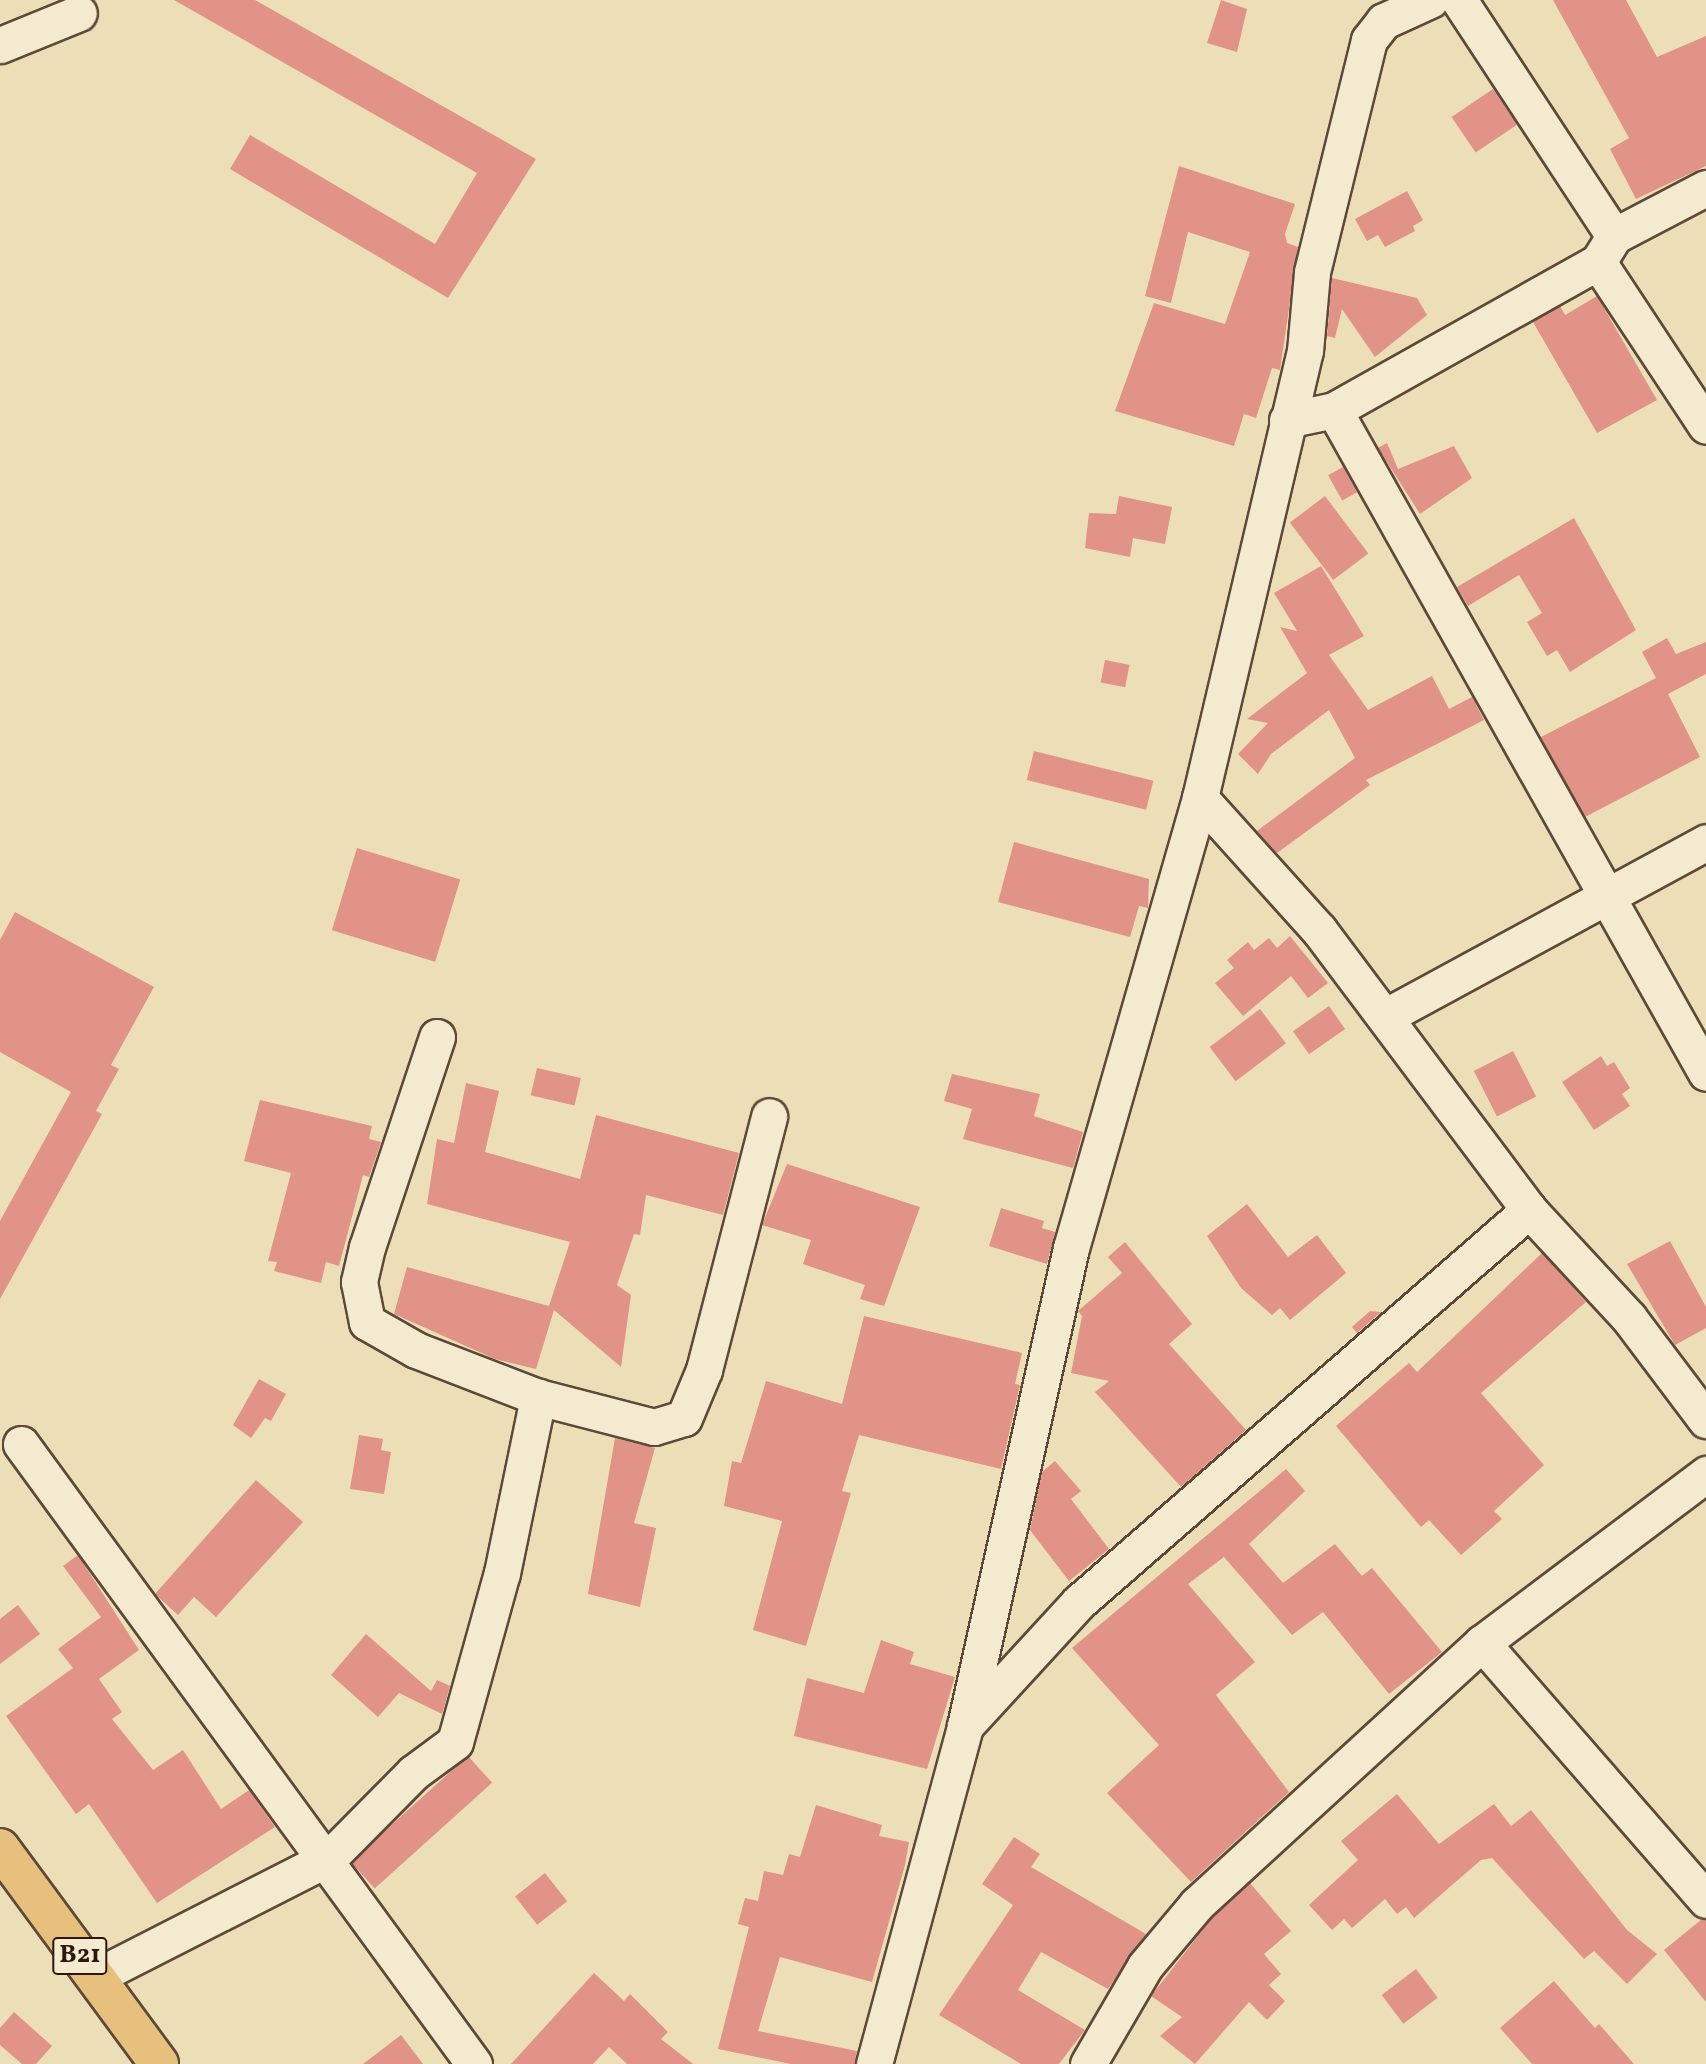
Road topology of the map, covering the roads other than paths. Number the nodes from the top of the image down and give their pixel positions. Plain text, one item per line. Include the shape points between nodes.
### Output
1 (1430, 0) edge
2 (1459, 0) edge
3 (1386, 10) edge
4 (79, 13) dead end
5 (0, 45) edge
6 (1706, 188) edge
7 (1606, 249) junction
8 (1334, 410) junction
9 (1287, 419) junction
10 (1706, 426) edge
11 (1200, 798) junction
12 (1706, 842) edge
13 (1608, 891) junction
14 (1388, 1015) junction
15 (437, 1037) dead end
16 (1706, 1073) edge
17 (769, 1116) dead end
18 (1529, 1210) junction
19 (538, 1397) junction
20 (1706, 1420) edge
21 (21, 1444) dead end
22 (1706, 1474) edge
23 (1482, 1643) junction
24 (965, 1726) junction
25 (0, 1848) edge
26 (328, 1858) junction
27 (1706, 1900) edge
28 (95, 1977) junction
29 (159, 2064) edge
30 (474, 2064) edge
31 (874, 2064) edge
32 (1088, 2064) edge

1 - 3 street
2 - 7 street
3 - 9 street via 1369,40 1312,272 1305,351
4 - 5 street
6 - 7 street
7 - 8 street
7 - 10 street
8 - 9 street
8 - 13 street
9 - 11 street
11 - 14 street
11 - 24 street via 1070,1248
12 - 13 street
13 - 14 street
13 - 16 street
14 - 18 street
15 - 19 street via 374,1222 359,1282 362,1305 367,1322 384,1335
17 - 19 street via 704,1370 684,1418 654,1427
18 - 20 street via 1629,1318
18 - 24 street via 1079,1602
19 - 26 street via 502,1573 455,1742 413,1773
21 - 26 street
22 - 23 street
23 - 27 street
23 - 32 street via 1197,1904 1145,1966
24 - 31 street
25 - 28 highway, B21
26 - 28 street
26 - 30 street
28 - 29 highway, B21

